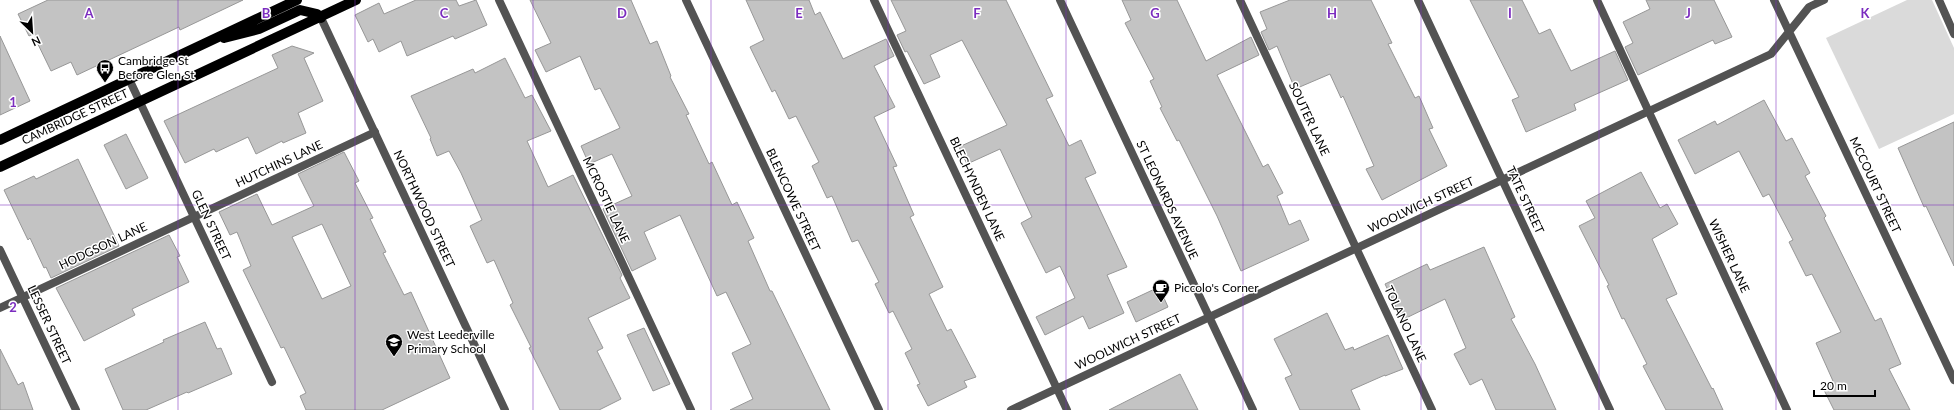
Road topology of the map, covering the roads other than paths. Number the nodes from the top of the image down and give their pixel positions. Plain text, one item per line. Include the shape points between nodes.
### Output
1 (297, 0) edge
2 (356, 0) edge
3 (499, 0) edge
4 (686, 0) edge
5 (874, 0) edge
6 (1060, 0) edge
7 (1240, 0) edge
8 (1418, 0) edge
9 (1597, 0) edge
10 (1774, 0) edge
11 (1824, 0) edge
12 (1939, 0) edge
13 (321, 18) junction
14 (1789, 31) junction
15 (1954, 34) edge
16 (213, 39) junction
17 (129, 79) junction
18 (140, 101) junction
19 (1649, 111) junction
20 (375, 132) junction
21 (0, 140) edge
22 (0, 167) edge
23 (1503, 180) junction
24 (194, 218) junction
25 (1356, 248) junction
26 (0, 250) edge
27 (22, 297) junction
28 (0, 308) edge
29 (1209, 317) junction
30 (1954, 380) edge
31 (272, 382) dead end
32 (1057, 388) junction
33 (76, 410) edge
34 (505, 410) edge
35 (691, 410) edge
36 (880, 410) edge
37 (1011, 410) edge
38 (1067, 410) edge
39 (1253, 410) edge
40 (1432, 410) edge
41 (1610, 410) edge
42 (1787, 410) edge

1 - 16 main road, CAMBRIDGE STREET
2 - 13 main road, CAMBRIDGE STREET
3 - 35 street, MCROSTIE LANE
4 - 36 street, BLENCOWE STREET
5 - 32 street, BLECHYNDEN LANE
6 - 29 street, ST LEONARDS AVENUE
7 - 25 street, SOUTER LANE
8 - 23 street, TATE STREET
9 - 19 street, WISHER LANE
10 - 14 street, MCCOURT STREET
11 - 14 street, WOOLWICH STREET via 1809,7
12 - 15 street
13 - 16 main road via 300,10 259,29 230,38
13 - 18 main road, CAMBRIDGE STREET
13 - 20 street, NORTHWOOD STREET
14 - 19 street, WOOLWICH STREET via 1771,54
14 - 30 street, MCCOURT STREET
16 - 17 main road, CAMBRIDGE STREET
17 - 18 street, GLEN STREET
17 - 21 main road, CAMBRIDGE STREET
18 - 22 main road, CAMBRIDGE STREET
18 - 24 street, GLEN STREET
19 - 23 street, WOOLWICH STREET
19 - 42 street, WISHER LANE
20 - 24 street, HUTCHINS LANE
20 - 34 street, NORTHWOOD STREET
23 - 25 street, WOOLWICH STREET
23 - 41 street, TATE STREET
24 - 27 street, HODGSON LANE
24 - 31 street, GLEN STREET
25 - 29 street, WOOLWICH STREET
25 - 40 street, TOLANO LANE
26 - 27 street, LESSER STREET
27 - 28 street, HODGSON LANE
27 - 33 street, LESSER STREET
29 - 32 street, WOOLWICH STREET
29 - 39 street, ST LEONARDS AVENUE
32 - 37 street, WOOLWICH STREET
32 - 38 street, BLECHYNDEN LANE

